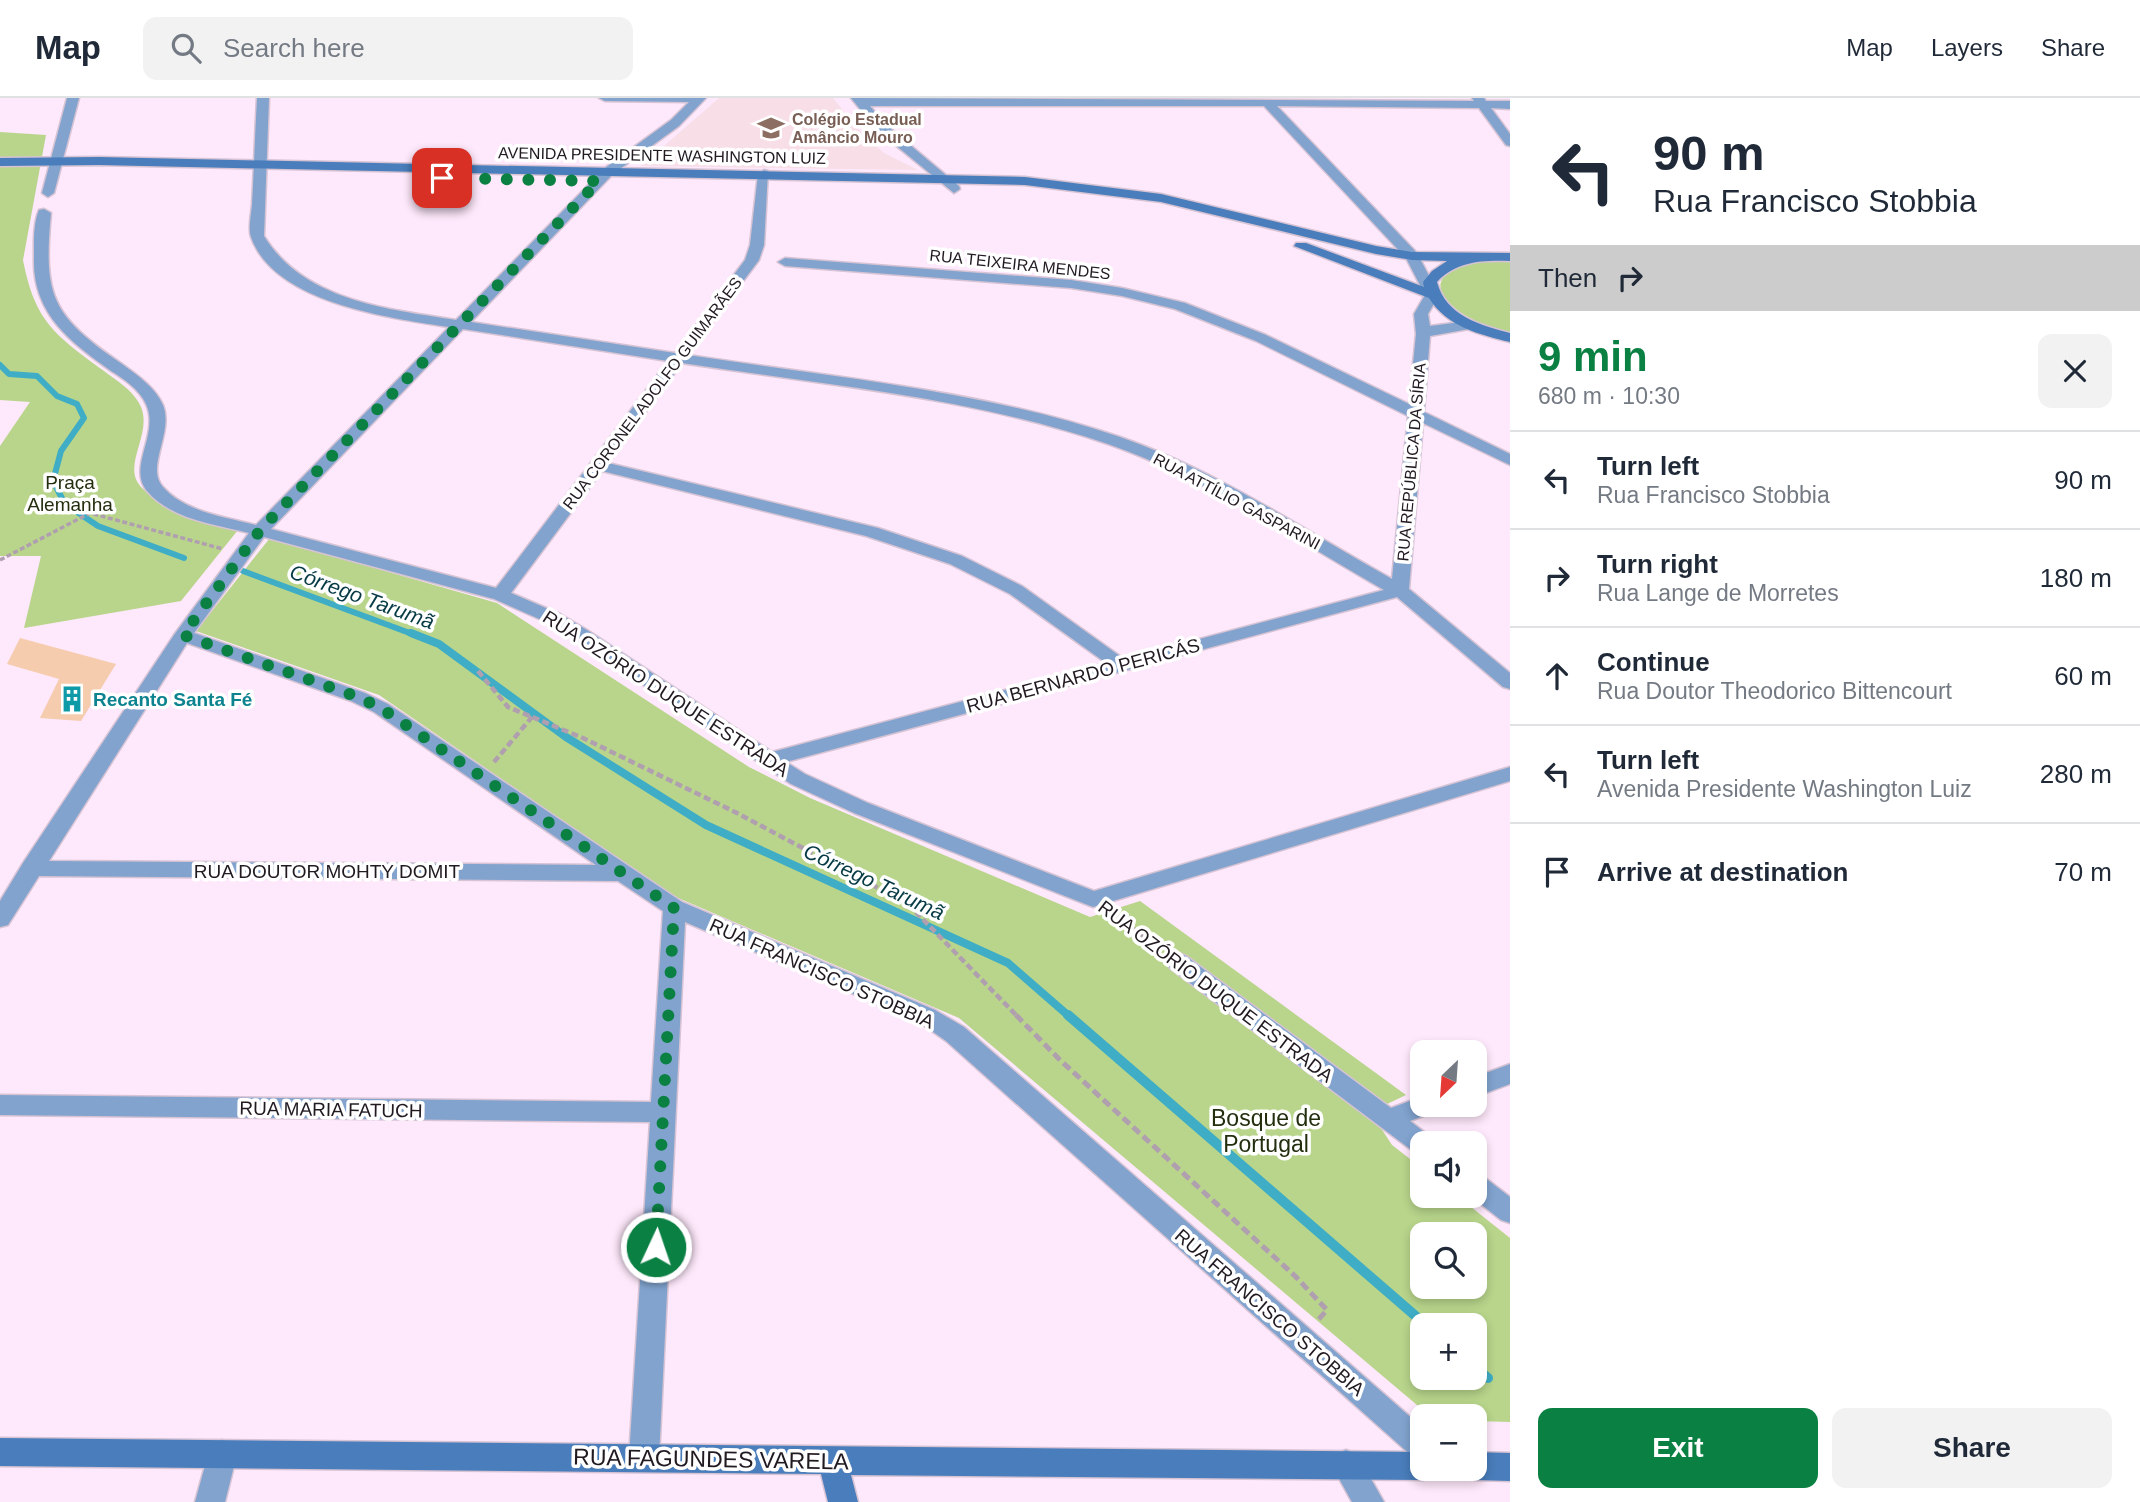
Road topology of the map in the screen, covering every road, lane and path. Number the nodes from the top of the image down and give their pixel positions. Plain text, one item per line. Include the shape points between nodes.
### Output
1 (73, 98) edge
2 (262, 98) edge
3 (606, 98) edge
4 (699, 99) edge
5 (1265, 100) edge
6 (859, 101) edge
7 (1480, 102) edge
8 (1510, 106) edge
9 (1510, 142) edge
10 (0, 162) edge
11 (56, 163) junction
12 (259, 169) junction
13 (604, 176) junction
14 (941, 178) junction
15 (763, 180) junction
16 (954, 189) junction
17 (48, 193) dead end
18 (44, 213) dead end
19 (1412, 256) junction
20 (1510, 257) edge
21 (1475, 258) junction
22 (785, 262) dead end
23 (1432, 295) junction
24 (459, 325) junction
25 (1474, 327) junction
26 (1423, 334) junction
27 (1510, 338) edge
28 (1510, 344) edge
29 (678, 358) junction
30 (1416, 414) junction
31 (1510, 460) edge
32 (598, 465) junction
33 (261, 529) junction
34 (241, 554) junction
35 (0, 560) edge
36 (1399, 591) junction
37 (500, 595) junction
38 (183, 635) junction
39 (1121, 665) junction
40 (478, 671) dead end
41 (1510, 683) edge
42 (532, 717) junction
43 (767, 760) junction
44 (1510, 774) edge
45 (481, 777) junction
46 (31, 869) junction
47 (622, 873) junction
48 (1093, 899) junction
49 (674, 908) junction
50 (0, 919) edge
51 (1178, 962) joint
52 (1510, 1074) edge
53 (1488, 1082) edge
54 (0, 1105) edge
55 (1410, 1111) edge
56 (663, 1112) junction
57 (1389, 1119) junction
58 (1410, 1134) edge
59 (1487, 1194) edge
60 (1510, 1212) edge
61 (1327, 1310) dead end
62 (1410, 1436) edge
63 (0, 1452) edge
64 (222, 1454) junction
65 (644, 1458) junction
66 (833, 1460) junction
67 (1346, 1464) junction
68 (1410, 1466) edge
69 (1487, 1466) edge
70 (1510, 1467) edge
71 (210, 1502) edge
72 (843, 1502) edge
73 (1369, 1502) edge

1 - 11 street
2 - 12 street, RUA ATTÍLIO GASPARINI
3 - 4 street
4 - 13 street
5 - 6 street
5 - 7 street
5 - 19 street
6 - 14 street via 880,127
7 - 8 street
7 - 9 street
10 - 11 street, AVENIDA PRESIDENTE WASHINGTON LUIZ
11 - 12 street, AVENIDA PRESIDENTE WASHINGTON LUIZ via 89,170
11 - 17 street
12 - 13 street, AVENIDA PRESIDENTE WASHINGTON LUIZ
12 - 24 street, RUA ATTÍLIO GASPARINI via 257,236 280,267 314,289 360,306
13 - 15 street, AVENIDA PRESIDENTE WASHINGTON LUIZ
13 - 24 street
14 - 15 street, AVENIDA PRESIDENTE WASHINGTON LUIZ
14 - 16 street
14 - 19 street, AVENIDA PRESIDENTE WASHINGTON LUIZ via 1052,183 1139,194
15 - 16 street, AVENIDA PRESIDENTE WASHINGTON LUIZ
15 - 29 street, RUA CORONEL ADOLFO GUIMARÃES via 756,253
16 - 23 street, AVENIDA PRESIDENTE WASHINGTON LUIZ via 1073,196 1174,212 1296,244
18 - 33 street, RUA OZÓRIO DUQUE ESTRADA via 39,271 54,313 85,346 135,381 159,415 147,465 153,488 188,512
19 - 21 street, AVENIDA PRESIDENTE WASHINGTON LUIZ
19 - 23 street
20 - 21 street
21 - 23 street via 1437,271 1430,282
22 - 30 street, RUA TEIXEIRA MENDES via 1044,281 1151,299 1242,330
23 - 25 street via 1445,310
23 - 26 street, RUA REPÚBLICA DA SÍRIA via 1421,314
24 - 29 street, RUA ATTÍLIO GASPARINI
24 - 33 street
25 - 26 street, RUA REPÚBLICA DA SÍRIA
25 - 27 street
25 - 28 street
26 - 30 street, RUA REPÚBLICA DA SÍRIA
29 - 32 street, RUA CORONEL ADOLFO GUIMARÃES
29 - 36 street, RUA ATTÍLIO GASPARINI via 976,404 1115,441 1196,476
30 - 31 street, RUA TEIXEIRA MENDES
30 - 36 street, RUA REPÚBLICA DA SÍRIA
32 - 37 street, RUA CORONEL ADOLFO GUIMARÃES
32 - 39 street via 872,532 956,560 1016,590
33 - 34 street
33 - 37 street, RUA OZÓRIO DUQUE ESTRADA
34 - 35 path via 90,513
34 - 38 street
36 - 39 street, RUA BERNARDO PERICÁS
36 - 41 street, RUA ATTÍLIO GASPARINI
37 - 43 street, RUA OZÓRIO DUQUE ESTRADA via 579,634
38 - 45 street, RUA FRANCISCO STOBBIA via 358,697
38 - 46 street
39 - 43 street, RUA BERNARDO PERICÁS
40 - 42 path via 508,707
42 - 45 path
42 - 61 path via 737,813 908,904 1059,1059
43 - 48 street, RUA OZÓRIO DUQUE ESTRADA via 830,795
44 - 48 street
45 - 47 street, RUA FRANCISCO STOBBIA
46 - 47 street, RUA DOUTOR MOHTY DOMIT
46 - 50 street
47 - 49 street, RUA FRANCISCO STOBBIA
48 - 51 path, RUA OZÓRIO DUQUE ESTRADA
49 - 56 street
49 - 62 street, RUA FRANCISCO STOBBIA via 927,1016 955,1034
51 - 57 street, RUA OZÓRIO DUQUE ESTRADA
52 - 53 street
54 - 56 street, RUA MARIA FATUCH
55 - 57 street
56 - 65 street
57 - 58 street, RUA OZÓRIO DUQUE ESTRADA
59 - 60 street
63 - 64 street, RUA FAGUNDES VARELA
64 - 65 street, RUA FAGUNDES VARELA
64 - 71 street
65 - 66 street, RUA FAGUNDES VARELA
66 - 67 street, RUA FAGUNDES VARELA
66 - 72 street
67 - 68 street, RUA FAGUNDES VARELA
67 - 73 street
69 - 70 street

